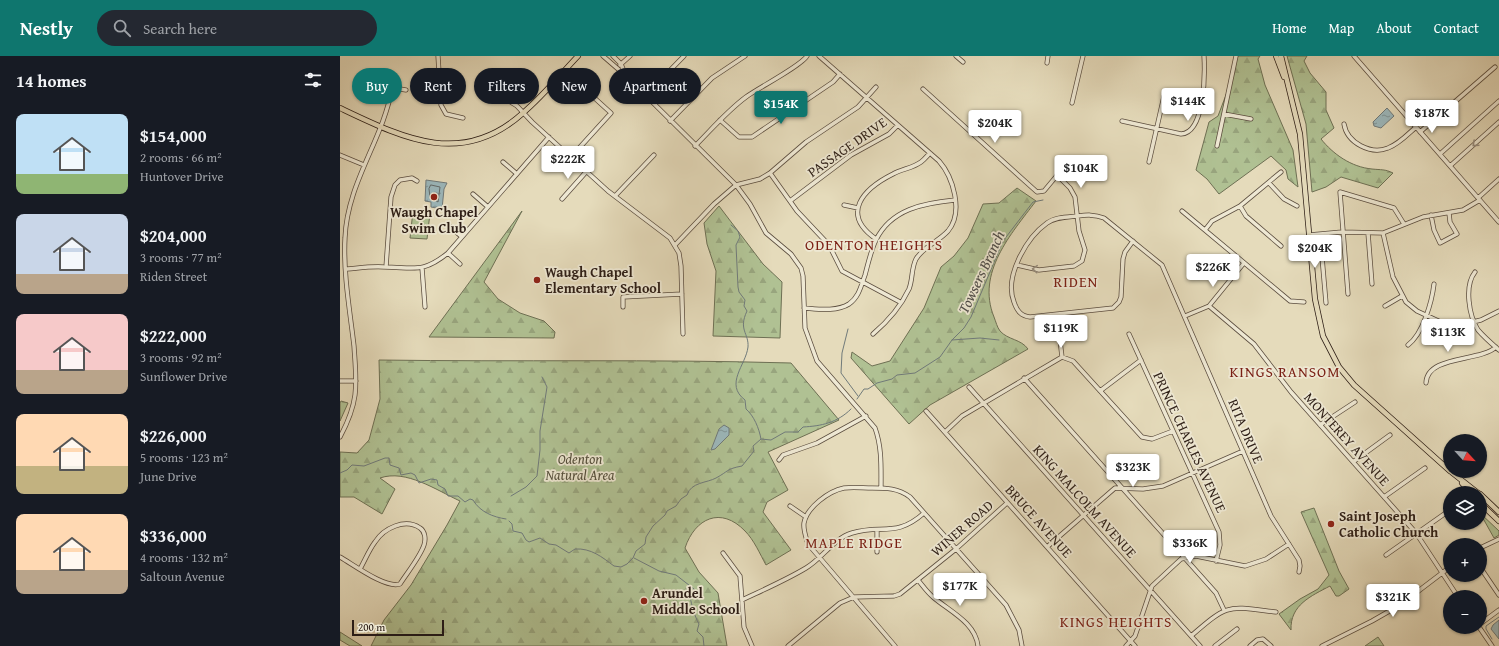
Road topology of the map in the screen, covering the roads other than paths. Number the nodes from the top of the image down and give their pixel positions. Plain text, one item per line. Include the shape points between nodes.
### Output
1 (438, 56) edge
2 (578, 56) edge
3 (603, 56) edge
4 (613, 56) edge
5 (630, 56) edge
6 (684, 56) edge
7 (745, 56) edge
8 (807, 56) edge
9 (819, 56) edge
10 (956, 56) edge
11 (1048, 56) edge
12 (1083, 56) edge
13 (1204, 56) edge
14 (1236, 56) edge
15 (1276, 56) edge
16 (1281, 56) edge
17 (1354, 56) edge
18 (963, 62) dead end
19 (1047, 63) dead end
20 (621, 64) junction
21 (1495, 67) dead end
22 (616, 68) joint
23 (622, 68) edge
24 (672, 68) edge
25 (840, 74) junction
26 (876, 87) dead end
27 (402, 89) edge
28 (924, 89) dead end
29 (406, 90) dead end
30 (1290, 91) junction
31 (1164, 96) dead end
32 (867, 97) junction
33 (1072, 102) dead end
34 (1499, 102) edge
35 (389, 104) edge
36 (513, 104) edge
37 (601, 104) edge
38 (653, 104) edge
39 (340, 108) edge
40 (523, 113) junction
41 (1224, 114) junction
42 (464, 118) dead end
43 (1251, 119) dead end
44 (720, 120) junction
45 (670, 121) junction
46 (1122, 121) dead end
47 (1499, 122) edge
48 (1344, 124) dead end
49 (898, 125) junction
50 (1416, 127) junction
51 (380, 128) junction
52 (1156, 129) junction
53 (1420, 132) junction
54 (549, 137) junction
55 (695, 146) junction
56 (1217, 146) dead end
57 (930, 153) junction
58 (1440, 154) junction
59 (340, 155) edge
60 (654, 155) dead end
61 (571, 157) junction
62 (503, 162) dead end
63 (1149, 162) dead end
64 (364, 165) junction
65 (1450, 166) junction
66 (1064, 167) dead end
67 (586, 172) junction
68 (1281, 172) dead end
69 (770, 173) junction
70 (517, 174) junction
71 (1057, 176) junction
72 (1499, 179) edge
73 (417, 181) dead end
74 (1269, 183) junction
75 (736, 185) junction
76 (473, 194) dead end
77 (615, 196) junction
78 (562, 199) dead end
79 (1479, 199) junction
80 (955, 200) junction
81 (790, 202) junction
82 (844, 206) dead end
83 (1240, 206) junction
84 (1297, 206) dead end
85 (488, 207) junction
86 (858, 208) junction
87 (1182, 211) dead end
88 (1449, 213) junction
89 (1431, 215) junction
90 (1077, 216) junction
91 (1499, 222) edge
92 (1404, 224) junction
93 (448, 225) dead end
94 (1205, 230) junction
95 (1342, 232) junction
96 (1368, 233) junction
97 (1383, 233) junction
98 (1320, 234) junction
99 (1309, 235) junction
100 (462, 237) junction
101 (340, 238) edge
102 (345, 238) junction
103 (876, 239) junction
104 (1133, 241) junction
105 (675, 245) junction
106 (1282, 246) dead end
107 (448, 253) junction
108 (1244, 263) junction
109 (460, 264) dead end
110 (1017, 265) junction
111 (386, 267) junction
112 (422, 268) junction
113 (347, 270) junction
114 (1475, 272) dead end
115 (863, 281) junction
116 (1372, 284) dead end
117 (1434, 284) dead end
118 (682, 294) junction
119 (1348, 294) dead end
120 (1402, 296) junction
121 (900, 302) junction
122 (1304, 302) dead end
123 (1326, 303) dead end
124 (1209, 306) junction
125 (1385, 306) dead end
126 (623, 307) dead end
127 (425, 308) dead end
128 (804, 308) junction
129 (1499, 311) edge
130 (1057, 315) junction
131 (1185, 316) junction
132 (1425, 316) junction
133 (1474, 322) junction
134 (683, 334) dead end
135 (873, 334) dead end
136 (1129, 334) dead end
137 (1408, 345) dead end
138 (1498, 349) edge
139 (1062, 357) junction
140 (1140, 360) junction
141 (1024, 378) junction
142 (340, 381) edge
143 (356, 381) junction
144 (1426, 383) dead end
145 (969, 387) dead end
146 (1100, 391) junction
147 (1355, 402) dead end
148 (983, 403) junction
149 (926, 411) dead end
150 (866, 416) junction
151 (1320, 425) junction
152 (1173, 431) junction
153 (944, 432) junction
154 (1390, 435) dead end
155 (340, 438) edge
156 (1243, 450) junction
157 (779, 460) dead end
158 (1352, 462) junction
159 (1443, 465) edge
160 (1425, 468) dead end
161 (1192, 473) junction
162 (1458, 478) edge
163 (1459, 478) edge
164 (1465, 486) edge
165 (1469, 486) edge
166 (1122, 487) junction
167 (881, 488) junction
168 (1384, 497) junction
169 (1487, 501) edge
170 (1008, 503) junction
171 (790, 506) dead end
172 (1487, 510) edge
173 (1499, 512) edge
174 (924, 513) junction
175 (1083, 515) junction
176 (1443, 515) edge
177 (806, 517) junction
178 (1499, 521) edge
179 (877, 531) junction
180 (1416, 533) junction
181 (1499, 538) edge
182 (1289, 544) junction
183 (1487, 544) edge
184 (1047, 547) junction
185 (956, 549) junction
186 (877, 552) dead end
187 (723, 553) dead end
188 (1386, 555) dead end
189 (340, 557) edge
190 (820, 557) junction
191 (1185, 558) junction
192 (1216, 561) junction
193 (360, 569) junction
194 (1299, 572) dead end
195 (1441, 573) junction
196 (1487, 577) edge
197 (918, 580) junction
198 (1150, 590) junction
199 (1453, 590) edge
200 (1499, 595) edge
201 (854, 597) junction
202 (742, 600) junction
203 (1224, 610) junction
204 (1499, 610) edge
205 (1276, 612) dead end
206 (1487, 619) edge
207 (1237, 629) dead end
208 (1484, 634) edge
209 (1191, 636) junction
210 (1131, 642) junction
211 (752, 646) edge
212 (788, 646) edge
213 (895, 646) edge
214 (978, 646) edge
215 (1022, 646) edge
216 (1126, 646) edge
217 (1135, 646) edge
218 (1200, 646) edge
219 (1215, 646) edge
220 (1250, 646) edge
221 (1271, 646) edge
222 (1322, 646) edge
223 (1492, 646) edge

1 - 42 street via 441,105 446,114
2 - 40 main road
3 - 22 street
4 - 20 street
5 - 20 street
6 - 24 street
7 - 45 street via 712,78
8 - 44 street via 746,97
9 - 25 street
10 - 18 street
11 - 19 street
12 - 33 street
13 - 52 street via 1204,85 1194,126 1184,134
14 - 41 street
15 - 30 main road
16 - 30 main road
17 - 50 street
20 - 22 street
20 - 23 street
21 - 53 street
25 - 32 street
25 - 44 street via 833,82 752,138 739,137
26 - 32 street
27 - 29 street
28 - 71 street via 1034,190 1040,193 1044,191
30 - 99 main road via 1301,141
31 - 52 street
32 - 49 street
32 - 69 street via 858,107 806,142
34 - 58 street
35 - 51 street
36 - 40 street
37 - 61 street via 611,113
38 - 45 street
39 - 51 main road
40 - 51 main road via 506,126 486,136 452,144 428,143
40 - 54 street
41 - 43 street
41 - 56 street
44 - 55 street
45 - 55 street
46 - 52 street
47 -> 65 street
48 - 50 street via 1351,139 1374,150 1390,148
49 - 57 street
49 - 81 street, PASSAGE DRIVE via 889,134 851,155
50 - 53 street
51 - 64 street
52 - 63 street
53 - 58 street
54 - 61 street
54 - 70 street
55 - 75 street
57 - 80 street via 949,174
57 - 86 street via 923,161 892,174 866,193
58 - 65 street
59 - 64 street
60 - 77 street
61 - 67 street
62 - 70 street
64 - 102 street via 350,204
65 - 79 street
66 - 71 street
67 - 77 street
67 - 78 street
68 - 74 street
69 - 75 street
69 - 81 street
70 - 85 street
71 - 90 street via 1073,192
72 - 79 street
73 - 111 street via 412,178 400,180 392,191
74 - 83 street
74 - 84 street via 1284,199
75 - 105 street
75 - 128 street via 763,229 791,254 801,268
76 - 85 street
77 - 105 street via 662,230
79 - 88 street via 1470,208
79 - 91 street
80 - 103 street via 929,202 901,213
80 - 121 street via 953,222 916,260 909,289
81 - 115 street via 824,238 842,271
82 - 86 street
83 - 94 street via 1217,218
83 - 106 street via 1246,216
85 - 100 street
86 - 103 street via 861,226
87 - 94 street
88 - 89 street
88 - 89 street via 1450,222 1457,234 1440,243
89 - 92 street
90 - 104 street, RITA DRIVE via 1093,215 1104,218
90 - 110 street, RITA DRIVE via 1048,222 1027,244
90 -> 110 street via 1085,250 1078,264 1039,270
92 - 95 street via 1394,208 1340,192
92 - 97 street
93 - 100 street
94 - 108 street
95 - 96 street
95 - 98 street
95 - 119 street
96 - 97 street
96 - 116 street
97 - 120 street via 1390,270
98 - 99 street
98 - 123 street
99 - 159 main road via 1317,314 1323,336 1336,362 1363,394
100 - 107 street
101 - 102 street
102 - 113 street
103 - 115 street
104 - 130 street, RITA DRIVE via 1123,259 1121,297 1117,305 1109,309
104 - 131 street, RITA DRIVE via 1162,265
105 - 118 street via 681,266
107 - 109 street
107 - 112 street via 440,260
108 - 122 street via 1290,301
108 - 124 street
110 - 130 street, RITA DRIVE via 1010,293 1020,314 1030,317
111 - 112 street
111 - 113 street
112 - 127 street
113 - 143 street
114 - 133 street via 1469,291
115 - 121 street
115 - 128 street via 855,298 844,306 833,309
117 - 132 street
118 - 126 street via 623,296
118 - 134 street
120 - 125 street
120 - 132 street via 1410,306
121 - 135 street via 883,326
124 - 131 street
124 - 151 street, MONTEREY AVENUE via 1254,344
128 - 150 street via 805,328 817,361
129 - 133 street
130 - 139 street
131 - 156 street, RITA DRIVE
132 - 133 street via 1450,326
132 - 137 street via 1414,340
133 - 138 street via 1480,332
136 - 140 street, PRINCE CHARLES AVENUE
138 - 144 street via 1482,356 1445,363 1429,373
139 - 141 street
139 - 146 street via 1073,361
140 - 146 street
140 - 152 street, PRINCE CHARLES AVENUE
141 - 148 street
141 - 166 street
142 - 143 street
143 - 155 street via 352,410
145 - 148 street, KING MALCOLM AVENUE
146 - 152 street via 1142,436 1152,439
147 - 151 street
148 - 153 street via 962,416
148 - 175 street, KING MALCOLM AVENUE
149 - 153 street, BRUCE AVENUE
150 - 157 street via 817,443 783,455
150 - 167 street via 879,439
151 - 158 street, MONTEREY AVENUE
152 - 161 street, PRINCE CHARLES AVENUE
153 - 170 street, BRUCE AVENUE
154 - 158 street
156 - 161 street
156 - 182 street, RITA DRIVE via 1271,516
158 - 168 street, MONTEREY AVENUE
160 - 168 street
161 - 166 street via 1153,488
161 - 192 street, PRINCE CHARLES AVENUE via 1219,532 1220,545
162 - 164 main road
163 - 165 main road
166 - 175 street via 1108,493
166 - 191 street
167 - 174 street via 903,492
167 - 177 street via 845,488 832,492
168 - 180 street, MONTEREY AVENUE
169 - 173 main road
170 - 184 street, BRUCE AVENUE
170 - 185 street, WINER ROAD
171 - 177 street
172 - 178 main road
174 - 179 street via 907,526 896,530
174 - 185 street
175 - 184 street
175 - 198 street, KING MALCOLM AVENUE
176 - 180 street
177 - 190 street via 804,534 808,544
179 - 186 street
179 - 190 street via 850,534
180 - 188 street
180 - 195 street, MONTEREY AVENUE
181 - 183 street
182 - 192 street via 1252,565 1237,566
182 - 194 street, RITA DRIVE via 1299,560
184 - 210 street, BRUCE AVENUE
185 - 197 street, WINER ROAD
185 - 215 street via 1013,615
187 - 202 street via 740,576
189 - 193 street
190 - 201 street
190 - 202 street via 807,568
191 - 192 street via 1196,556
191 - 198 street via 1156,581
191 - 203 street via 1216,593
193 - 193 street via 376,540 386,531 398,524 411,523 422,528 425,535 424,544 400,584 389,586
195 - 199 street, MONTEREY AVENUE
195 - 222 street via 1400,605
196 - 200 street
197 - 201 street, WINER ROAD via 894,596
197 - 214 street via 933,596 959,616 976,637
198 - 209 street, KING MALCOLM AVENUE
198 - 210 street
201 - 212 street, WINER ROAD via 840,603
201 - 213 street
202 - 211 street via 744,627
203 - 205 street via 1236,608
203 - 209 street
204 - 206 street
207 - 219 street
208 - 223 street
209 - 218 street, KING MALCOLM AVENUE
210 - 216 street
210 - 217 street, BRUCE AVENUE
220 - 221 street via 1256,640 1263,639

